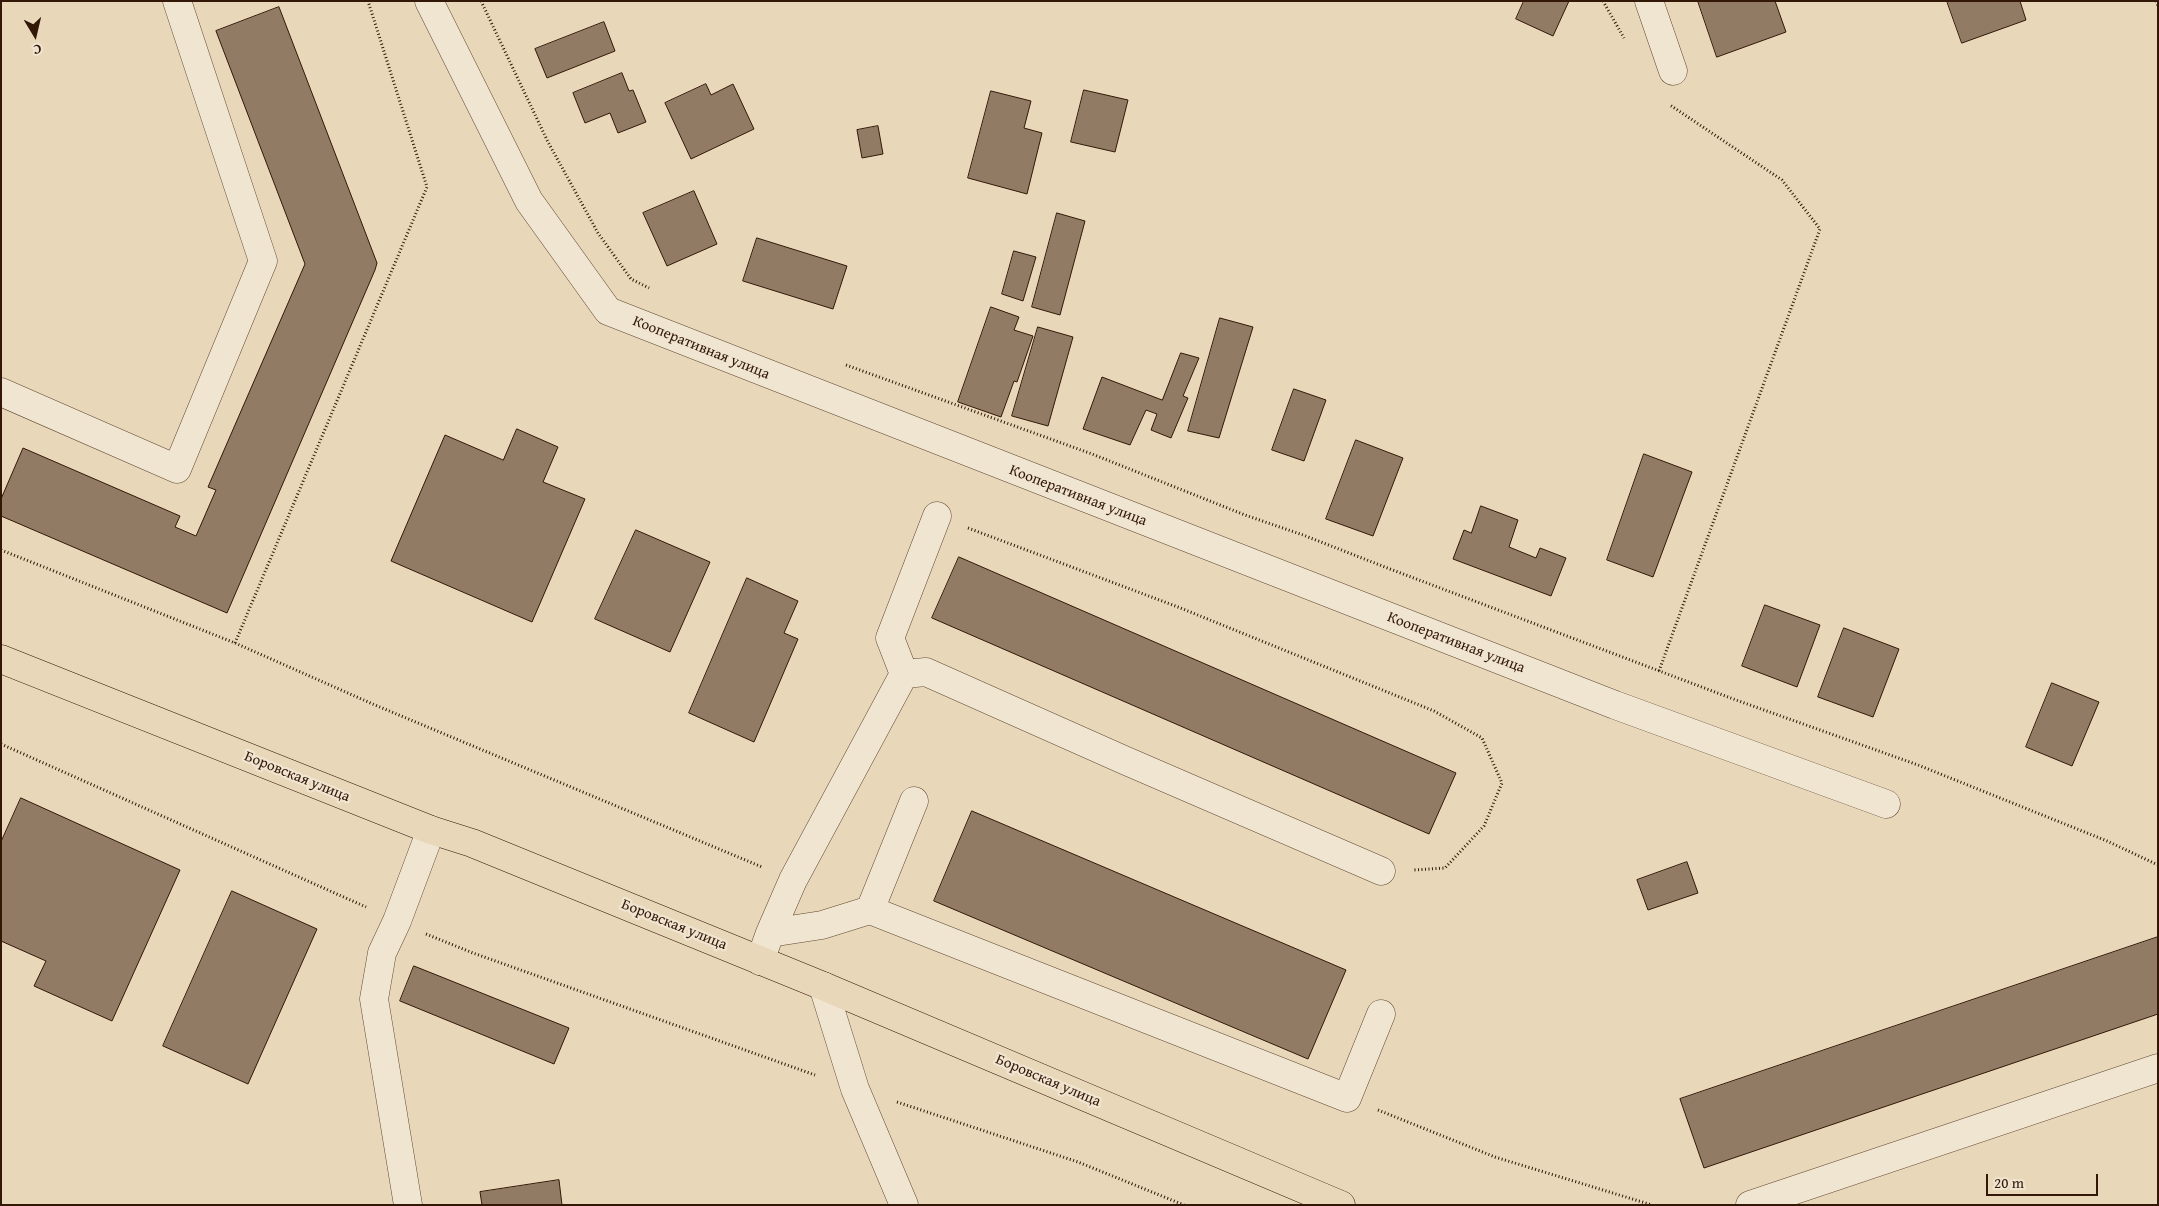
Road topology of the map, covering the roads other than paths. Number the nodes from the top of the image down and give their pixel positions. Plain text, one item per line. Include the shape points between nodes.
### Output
1 (176, 1) edge
2 (429, 1) edge
3 (1649, 1) edge
4 (1673, 71) dead end
5 (1, 392) edge
6 (937, 516) road end
7 (1, 659) edge
8 (904, 674) junction
9 (914, 801) dead end
10 (1886, 804) dead end
11 (431, 830) junction
12 (1381, 871) road end
13 (870, 910) junction
14 (770, 933) junction
15 (760, 961) junction
16 (823, 986) junction
17 (1381, 1014) dead end
18 (2158, 1068) edge
19 (408, 1205) edge
20 (904, 1205) edge
21 (1341, 1205) edge
22 (1750, 1205) edge

1 - 5 street via 263,261 177,469
2 - 10 street, Кооперативная улица via 529,201 608,311 1615,706
3 - 4 street
6 - 8 street via 890,638
7 - 11 main road, Боровская улица
8 - 12 street via 926,672
8 - 14 street via 793,880
9 - 13 street
11 - 15 main road, Боровская улица via 472,843
11 - 19 street via 382,953 374,999
13 - 14 street via 822,925
13 - 17 street via 1347,1098
14 - 15 street
15 - 16 main road, Боровская улица
16 - 20 street via 855,1089
16 - 21 main road, Боровская улица
18 - 22 street

